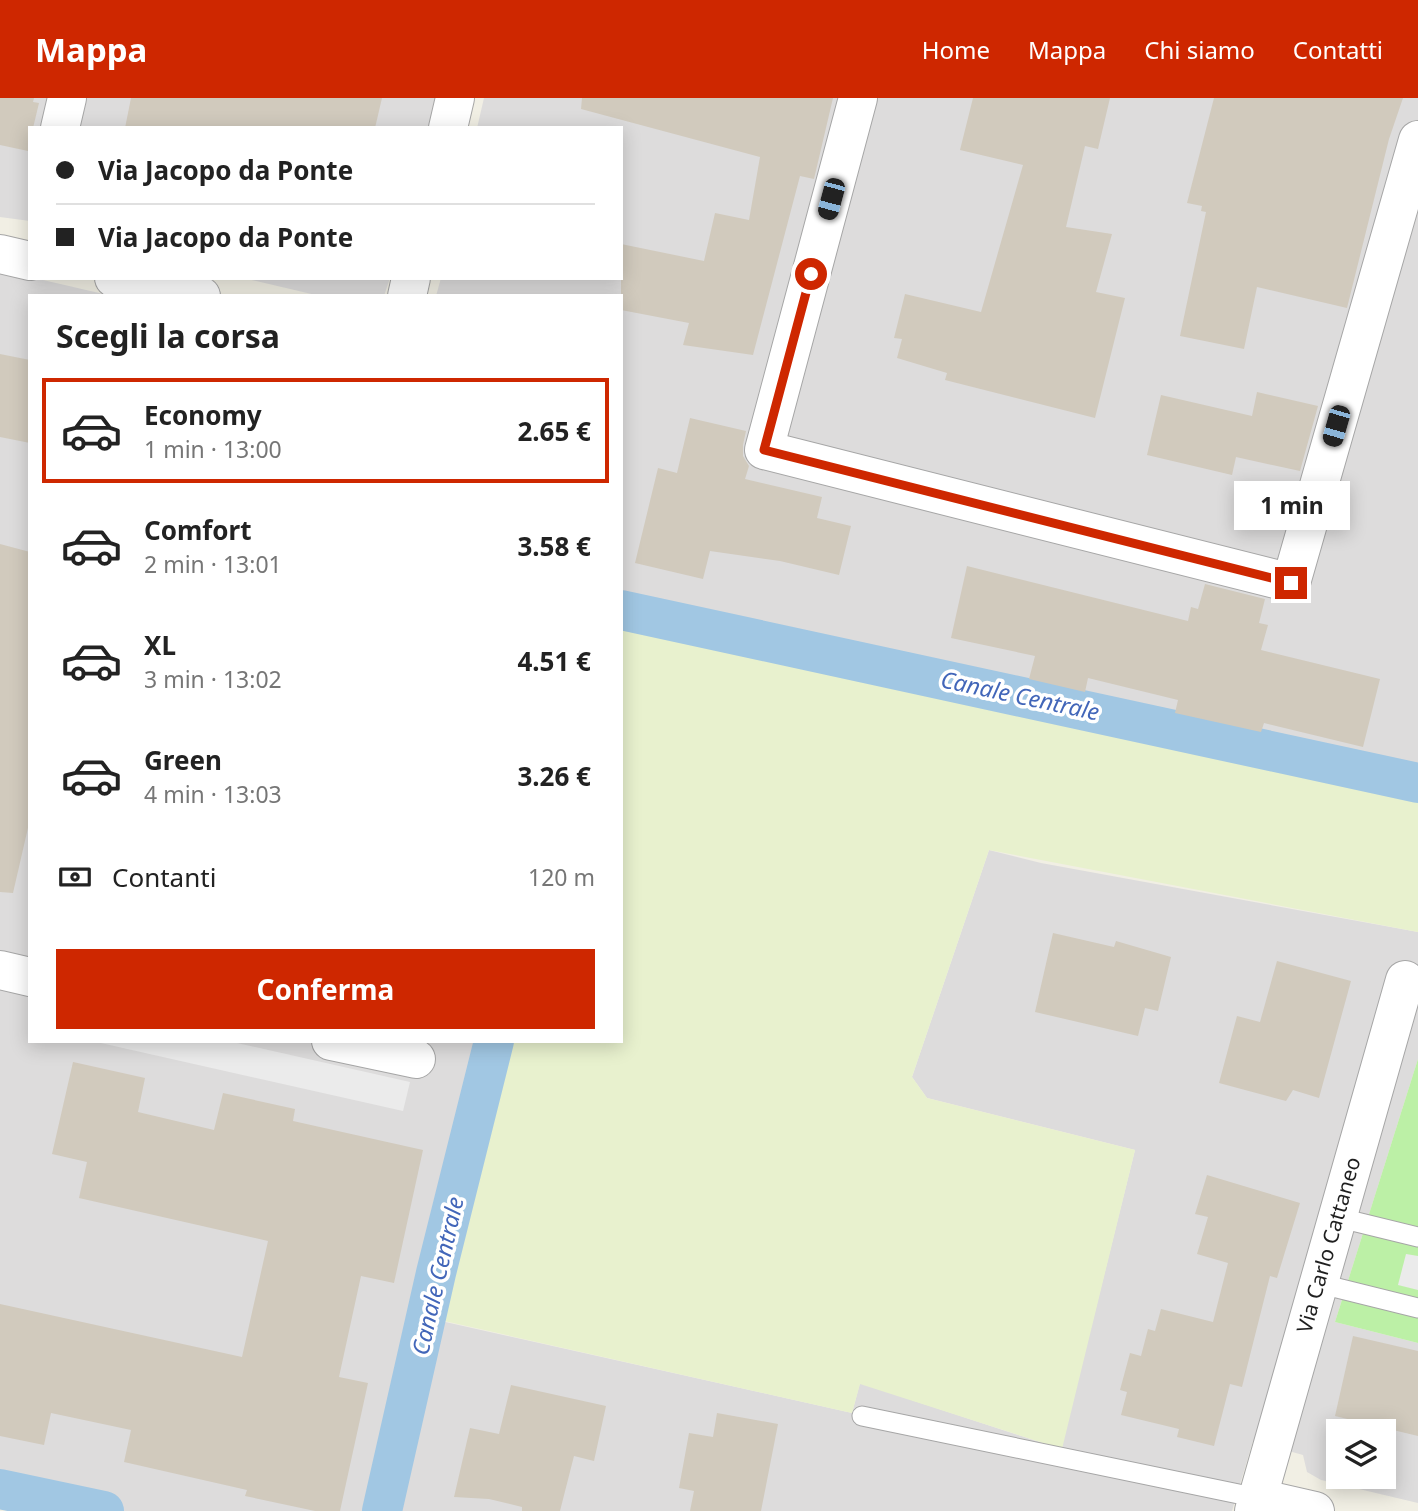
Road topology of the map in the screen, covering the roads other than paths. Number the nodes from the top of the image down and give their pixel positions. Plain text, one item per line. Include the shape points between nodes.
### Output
1 (67, 98) edge
2 (455, 98) edge
3 (858, 98) edge
4 (60, 126) edge
5 (448, 126) edge
6 (1418, 140) edge
7 (124, 280) edge
8 (191, 294) edge
9 (0, 970) edge
10 (28, 977) edge
11 (1405, 980) dead end
12 (340, 1043) edge
13 (416, 1059) dead end
14 (1336, 1217) junction
15 (1418, 1237) edge
16 (1317, 1283) junction
17 (1418, 1308) edge
18 (862, 1416) dead end
19 (1256, 1505) edge
20 (1315, 1511) edge

1 - 4 street
2 - 5 street
3 - 6 street via 764,450 1291,583
7 - 8 street
9 - 10 street
11 - 14 street, Via Carlo Cattaneo
12 - 13 street
14 - 15 lane
14 - 16 street, Via Carlo Cattaneo
16 - 17 lane, Via Carlo Cattaneo
16 - 19 street, Via Carlo Cattaneo
18 - 19 lane
19 - 20 street

